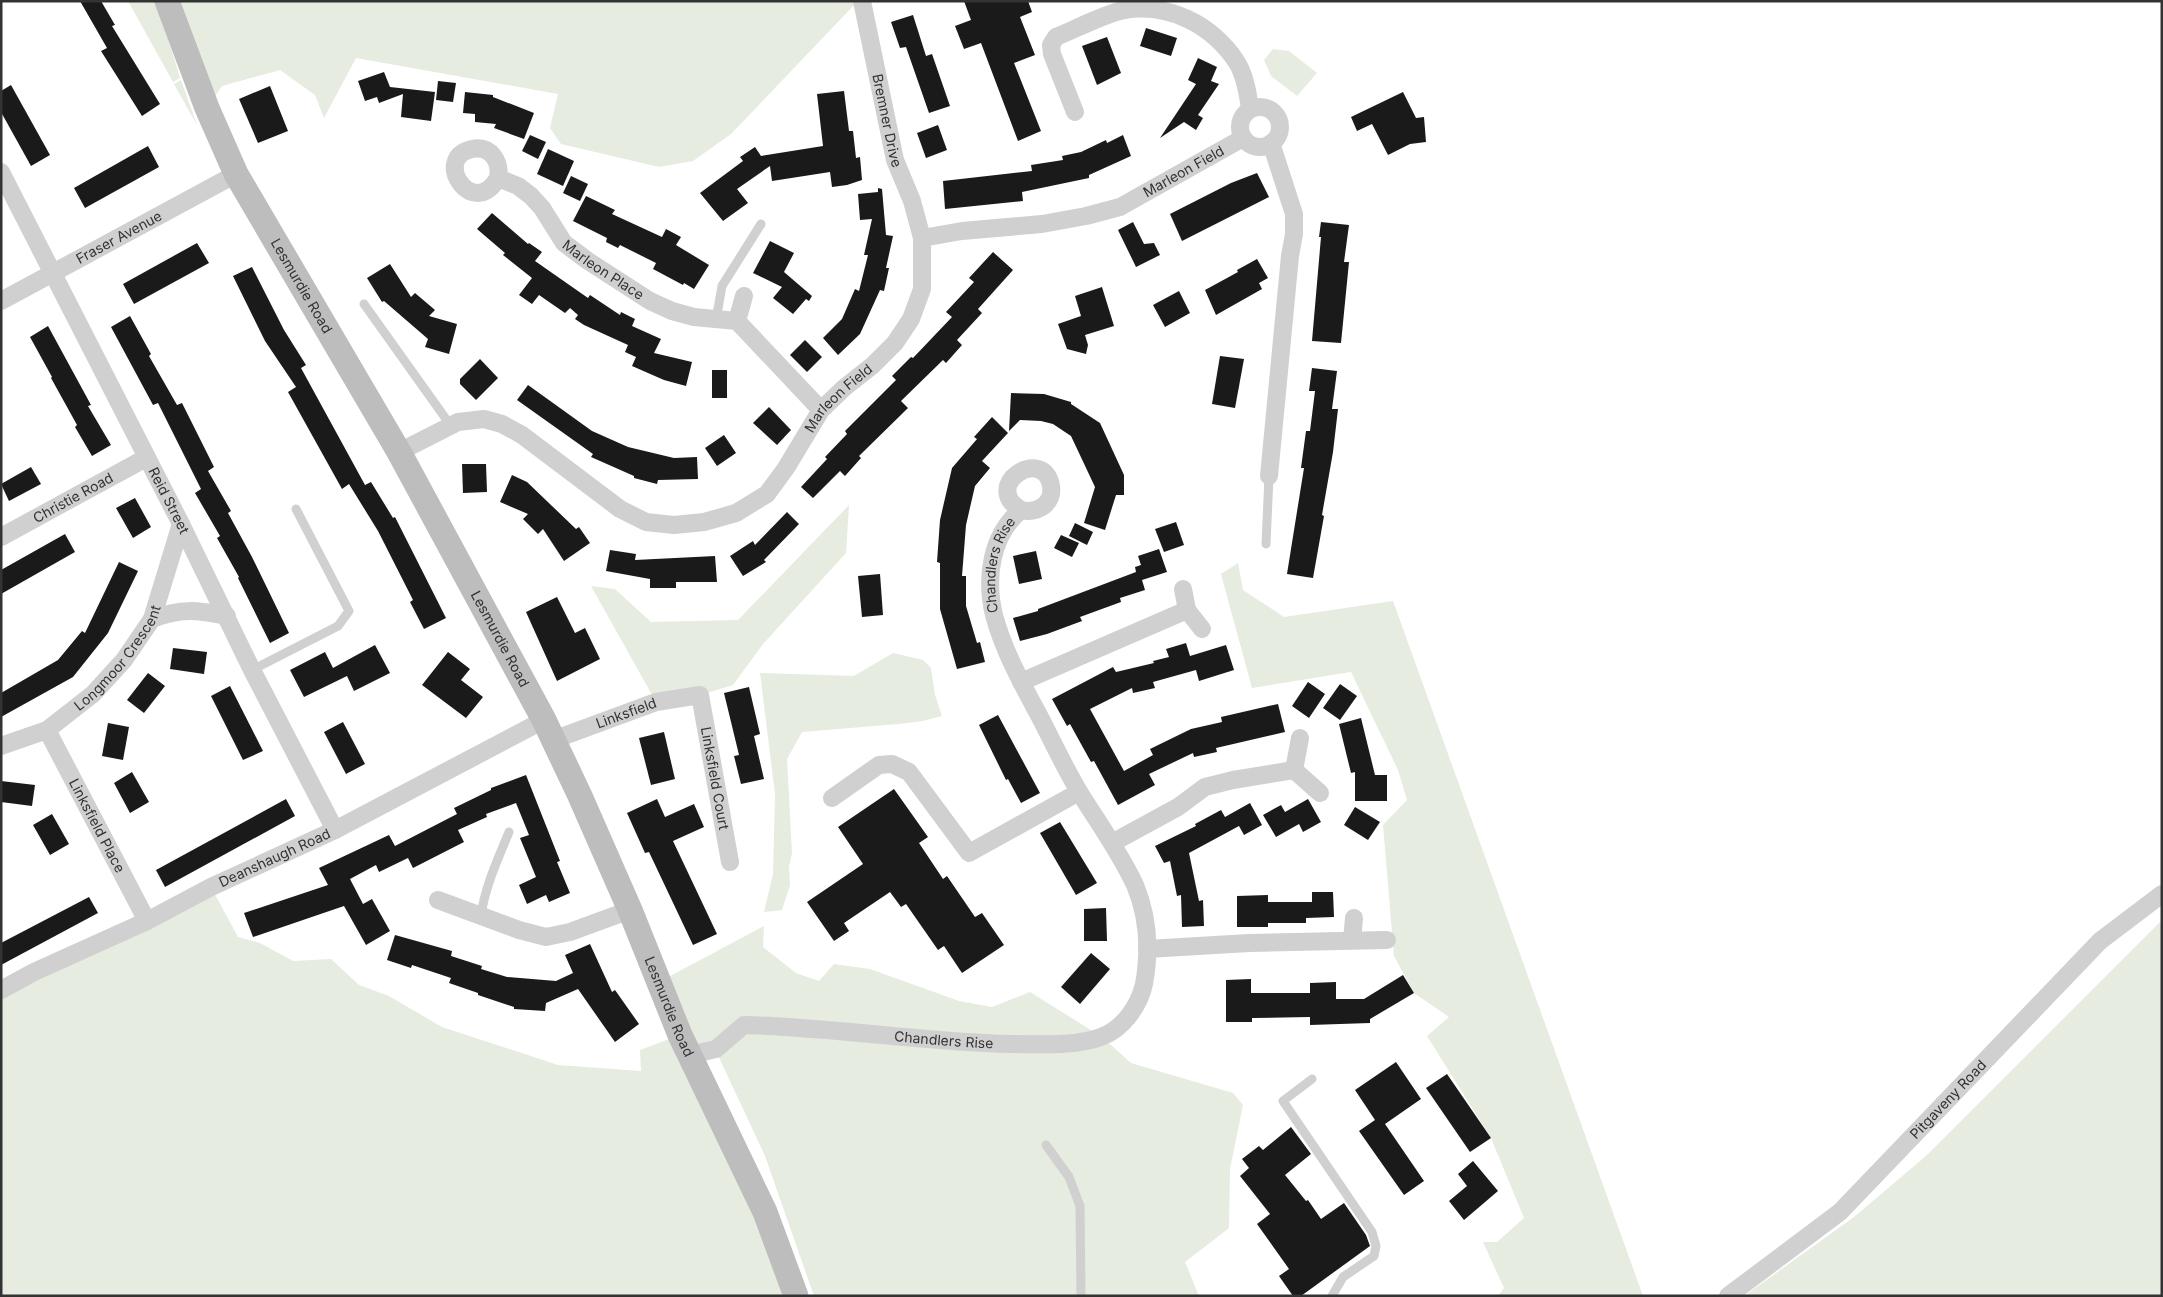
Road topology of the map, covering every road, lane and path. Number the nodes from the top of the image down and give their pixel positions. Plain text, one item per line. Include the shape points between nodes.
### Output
1 (167, 1) edge
2 (862, 1) edge
3 (1250, 109) junction
4 (1075, 112) dead end
5 (1243, 138) junction
6 (1271, 143) junction
7 (1, 172) edge
8 (236, 174) junction
9 (498, 178) dead end
10 (761, 224) dead end
11 (922, 238) junction
12 (52, 274) junction
13 (744, 296) dead end
14 (1, 301) edge
15 (364, 304) dead end
16 (716, 320) junction
17 (737, 321) junction
18 (821, 410) junction
19 (451, 426) junction
20 (399, 452) junction
21 (146, 458) junction
22 (1269, 476) joint
23 (296, 509) dead end
24 (1022, 510) dead end
25 (181, 524) junction
26 (1, 537) edge
27 (1266, 544) dead end
28 (1183, 589) dead end
29 (1187, 610) junction
30 (227, 616) junction
31 (152, 619) junction
32 (1202, 629) dead end
33 (252, 670) junction
34 (1021, 682) junction
35 (700, 695) joint
36 (47, 730) junction
37 (549, 730) junction
38 (1300, 738) dead end
39 (1, 746) edge
40 (1294, 770) junction
41 (1080, 792) junction
42 (1320, 793) dead end
43 (832, 798) dead end
44 (334, 830) junction
45 (509, 832) dead end
46 (1112, 843) junction
47 (730, 862) dead end
48 (2162, 894) edge
49 (438, 900) dead end
50 (630, 910) junction
51 (481, 916) junction
52 (1354, 918) dead end
53 (147, 922) junction
54 (1352, 940) junction
55 (1387, 940) dead end
56 (1148, 949) junction
57 (1, 990) edge
58 (690, 1055) junction
59 (1312, 1079) dead end
60 (1046, 1144) dead end
61 (796, 1296) edge
62 (1081, 1296) edge
63 (1332, 1296) edge
64 (1728, 1296) edge

1 - 8 street, Lesmurdie Road
2 - 11 street, Bremner Drive via 896,160
3 - 4 street via 1237,62 1215,36 1198,23 1179,15 1142,9 1122,10 1056,37 1051,45 1052,54
3 - 5 street via 1240,125
3 - 6 street via 1264,107 1275,114 1280,126 1276,139
5 - 6 street via 1252,146
5 - 11 street, Marleon Field via 1120,207 1042,224
6 - 22 street via 1294,214 1294,234
7 - 12 street, Reid Street
8 - 12 street, Fraser Avenue
8 - 20 street, Lesmurdie Road
9 - 16 street, Marleon Place via 518,186 531,196 564,243 588,261 650,301 672,311
10 - 16 lane via 722,286
11 - 18 street, Marleon Field via 922,289 911,320 895,343 873,365
12 - 14 street, Fraser Avenue
12 - 21 street, Reid Street
13 - 17 street
15 - 19 lane
16 - 17 street, Marleon Place
17 - 18 street
18 - 19 street, Marleon Field via 767,494 736,513 704,522 674,525 646,522 620,509 522,435 502,424 484,419
19 - 20 street, Marleon Field
20 - 37 street, Lesmurdie Road
21 - 25 street, Reid Street
21 - 26 street, Christie Road
22 - 27 lane
23 - 33 lane via 349,611 338,626
24 - 34 street, Chandlers Rise via 1001,533 991,570 994,613
25 - 30 street, Reid Street
25 - 31 street, Longmoor Crescent
28 - 29 street
29 - 32 street
29 - 34 street
30 - 31 street via 194,610 168,613
30 - 33 street, Reid Street
31 - 36 street, Longmoor Crescent via 124,660 93,694
33 - 44 street, Reid Street
34 - 41 street, Chandlers Rise
35 - 37 street, Linksfield via 656,702
35 - 47 street, Linksfield Court
36 - 39 street, Longmoor Crescent
36 - 53 street, Linksfield Place
37 - 44 street, Deanshaugh Road
37 - 50 street, Lesmurdie Road
38 - 40 street
40 - 42 street
40 - 46 street via 1205,787 1178,808
41 - 43 street via 969,853 909,772 892,764 880,765
41 - 46 street, Chandlers Rise
44 - 53 street, Deanshaugh Road via 210,887
45 - 51 lane via 488,886
46 - 56 street, Chandlers Rise via 1135,886
48 - 64 street, Pitgaveny Road via 2100,941 1840,1212
49 - 51 street
50 - 51 street via 570,932 546,937
50 - 58 street, Lesmurdie Road
52 - 54 street
53 - 57 street, Deanshaugh Road
54 - 55 street
54 - 56 street
56 - 58 street, Chandlers Rise via 1142,991 1136,1006 1121,1025 1102,1037 1032,1044 958,1043 787,1026 744,1025 716,1049
58 - 61 street, Lesmurdie Road via 765,1212
59 - 63 lane via 1283,1101 1372,1232 1376,1246 1374,1256 1344,1277
60 - 62 lane via 1069,1177 1080,1206

